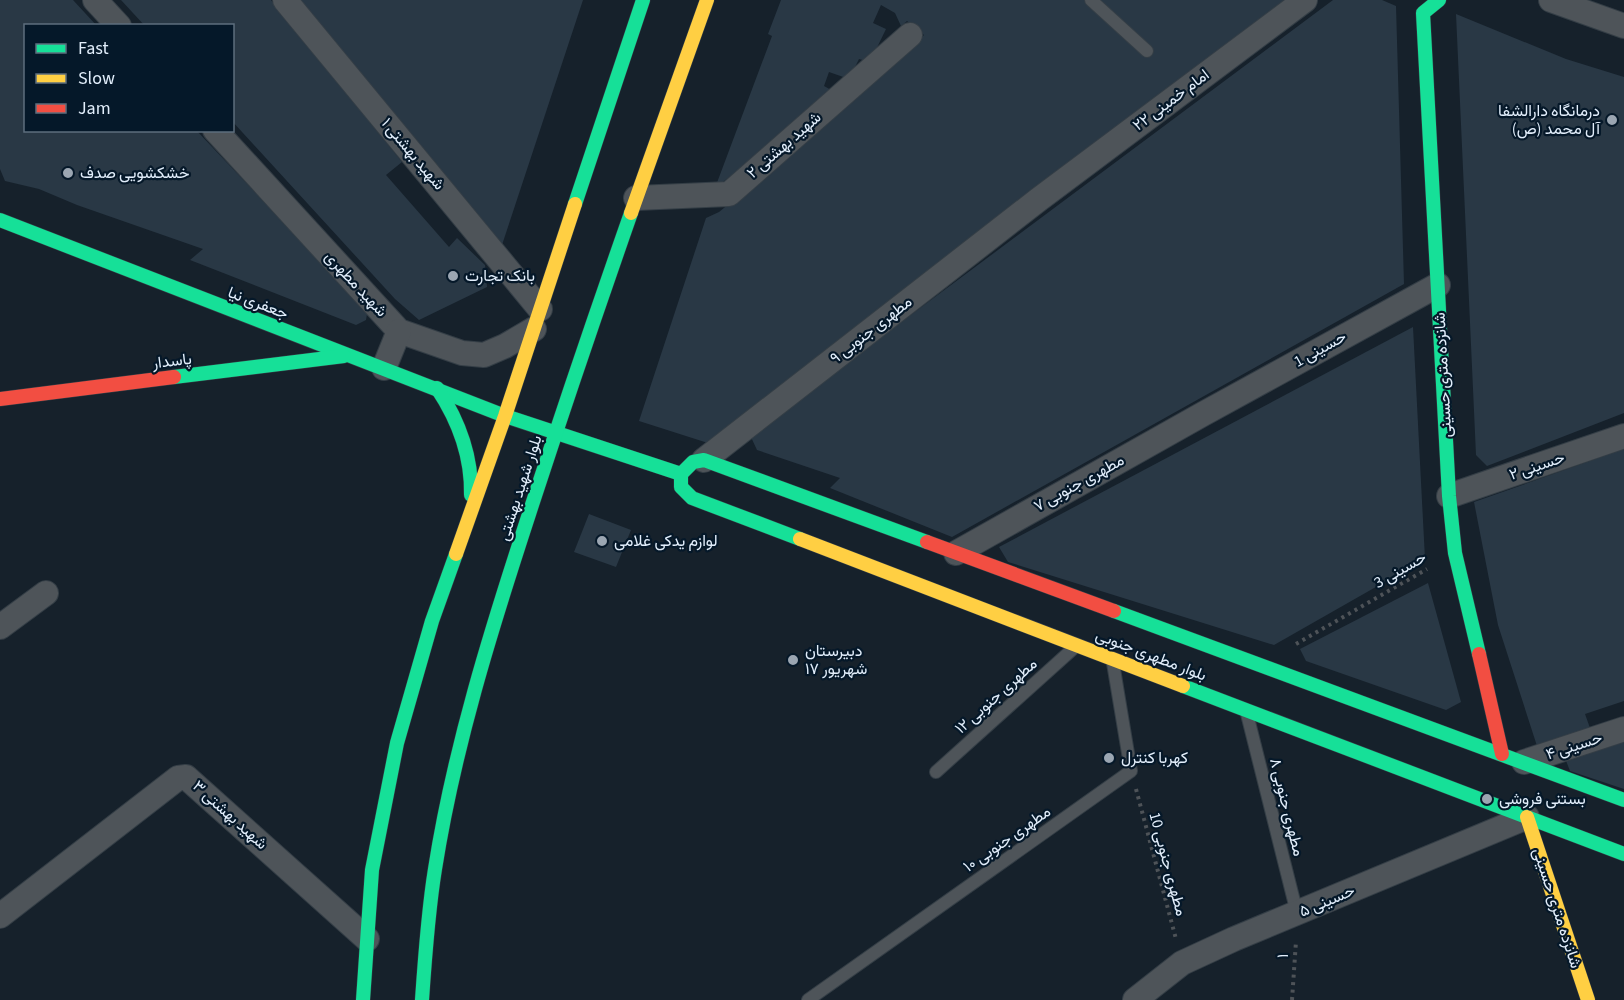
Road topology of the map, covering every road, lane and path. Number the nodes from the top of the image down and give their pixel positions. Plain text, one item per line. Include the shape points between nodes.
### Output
1 (95, 0) edge
2 (285, 0) edge
3 (643, 0) edge
4 (707, 0) edge
5 (1091, 0) edge
6 (1305, 0) edge
7 (1551, 0) edge
8 (1423, 4) edge
9 (117, 24) edge
10 (1624, 26) edge
11 (910, 35) dead end
12 (1147, 51) dead end
13 (217, 132) edge
14 (636, 198) junction
15 (1038, 200) joint
16 (0, 220) edge
17 (1438, 285) junction
18 (537, 319) junction
19 (399, 332) junction
20 (348, 356) junction
21 (384, 368) junction
22 (437, 388) junction
23 (0, 399) edge
24 (1203, 414) joint
25 (505, 416) junction
26 (555, 434) junction
27 (1624, 436) edge
28 (704, 460) junction
29 (681, 474) junction
30 (1449, 496) junction
31 (464, 532) junction
32 (956, 553) junction
33 (1455, 553) junction
34 (46, 593) dead end
35 (0, 627) edge
36 (1078, 644) junction
37 (1112, 657) junction
38 (1262, 665) junction
39 (1245, 708) junction
40 (1624, 729) edge
41 (1513, 758) junction
42 (1131, 771) junction
43 (936, 772) dead end
44 (1624, 800) edge
45 (1527, 817) junction
46 (1624, 854) edge
47 (1297, 913) junction
48 (0, 916) edge
49 (367, 939) junction
50 (1182, 963) junction
51 (363, 1000) edge
52 (422, 1000) edge
53 (808, 1000) edge
54 (1135, 1000) edge
55 (1292, 1000) edge
56 (1588, 1000) edge

1 - 9 street
2 - 18 street, شهید بهشتی ۱
3 - 18 street
4 - 14 street, بلوار شهید بهشتی
5 - 12 lane
6 - 15 street, امام خمینی ۲۲
7 - 10 street
8 - 17 street, شانزده متری حسینی
11 - 14 street, شهید بهشتی ۲ via 729,194
13 - 19 street, شهید مطهری
14 - 26 street, بلوار شهید بهشتی
15 - 28 street, مطهری جنوبی ۹
16 - 20 street, جعفری نیا
17 - 24 street, حسینی 1
17 - 30 street, شانزده متری حسینی
18 - 19 street, شهید مطهری via 506,346 484,355 462,353
18 - 25 street
19 - 21 street
20 - 21 street, جعفری نیا
20 - 23 street, پاسدار
21 - 22 street, جعفری نیا
22 - 25 street, جعفری نیا
22 - 31 street via 458,422 470,460 470,509
24 - 32 street, مطهری جنوبی ۷
25 - 26 street, جعفری نیا
25 - 31 street
26 - 29 street
26 - 52 street, بلوار شهید بهشتی via 488,639 454,768 434,878 423,959
27 - 30 street, حسینی ۲
28 - 29 street via 693,462
28 - 32 street, بلوار مطهری جنوبی
29 - 36 street, بلوار مطهری جنوبی via 681,487 692,498
30 - 33 street, شانزده متری حسینی
31 - 49 street via 432,621 398,743 372,870
32 - 38 street, بلوار مطهری جنوبی
33 - 38 path, حسینی 3
33 - 41 street, شانزده متری حسینی
34 - 35 street
36 - 37 street, بلوار مطهری جنوبی
36 - 43 lane, مطهری جنوبی ۱۲
37 - 39 street, بلوار مطهری جنوبی
37 - 42 lane
38 - 41 street, بلوار مطهری جنوبی
39 - 45 street, بلوار مطهری جنوبی
39 - 47 lane, مطهری جنوبی ۸
40 - 41 street, حسینی ۴
41 - 44 street, بلوار مطهری جنوبی
42 - 50 path, مطهری جنوبی 10
42 - 53 lane, مطهری جنوبی ۱۰
45 - 46 street, بلوار مطهری جنوبی
45 - 47 street, حسینی ۵
45 - 56 street, شانزده متری حسینی
47 - 50 street, حسینی ۵
47 - 55 path, ۱
48 - 49 street, شهید بهشتی ۳ via 178,777 186,777
49 - 51 street
50 - 54 street, حسینی ۵

